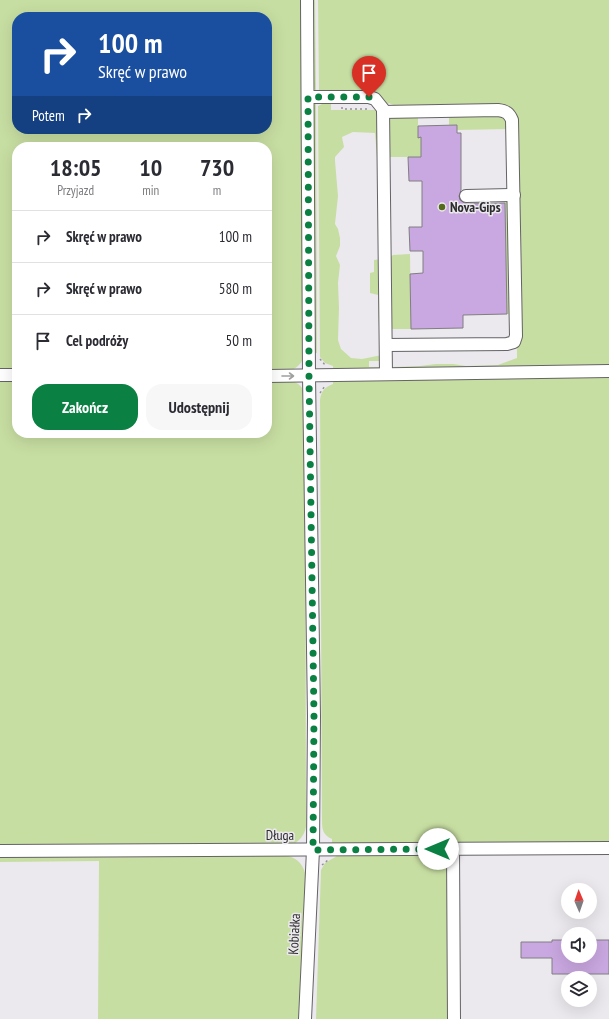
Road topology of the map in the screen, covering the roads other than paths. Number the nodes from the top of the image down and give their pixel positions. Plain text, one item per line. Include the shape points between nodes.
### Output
1 (307, 0) edge
2 (308, 97) junction
3 (383, 112) junction
4 (514, 195) junction
5 (466, 196) dead end
6 (386, 345) junction
7 (609, 371) edge
8 (0, 374) edge
9 (12, 374) edge
10 (386, 374) junction
11 (272, 376) edge
12 (309, 376) junction
13 (609, 848) edge
14 (454, 849) junction
15 (313, 850) junction
16 (0, 851) edge
17 (305, 1019) edge
18 (454, 1019) edge

1 - 2 street, Kobiałka
2 - 3 street via 369,97 375,99 383,108
2 - 12 street, Kobiałka
3 - 4 street via 498,110 510,114
3 - 6 street
4 - 5 street
4 - 6 street via 514,342
6 - 10 street
7 - 10 street
8 - 9 street
10 - 12 street
11 -> 12 street
12 - 15 street, Kobiałka via 314,716
13 - 14 street, Długa
14 - 15 street, Długa
14 - 18 street
15 - 16 street, Długa
15 - 17 street, Kobiałka

